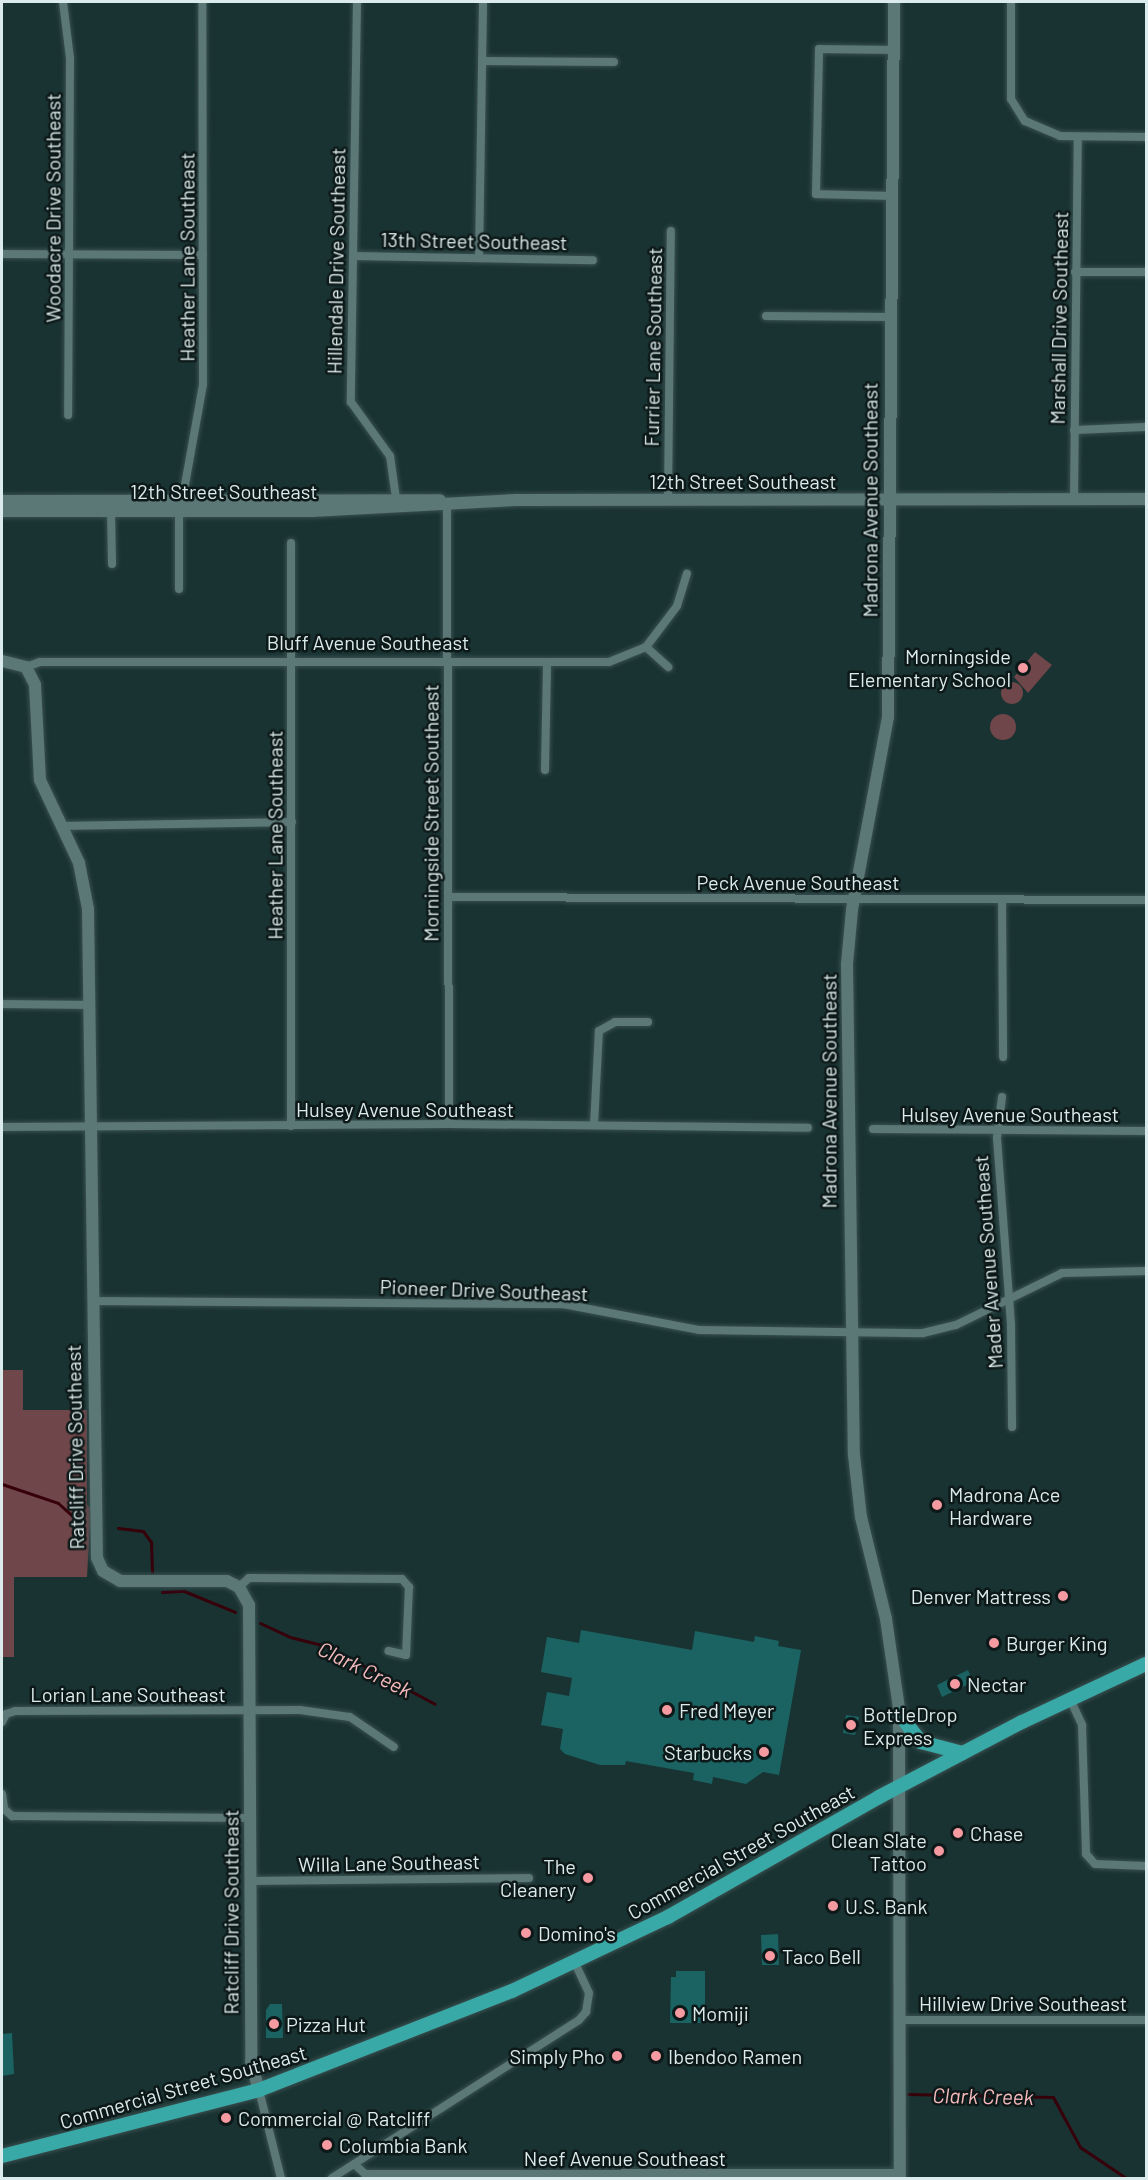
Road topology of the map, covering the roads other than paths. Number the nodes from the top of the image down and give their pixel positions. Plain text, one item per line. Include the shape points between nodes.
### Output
1 (63, 2) edge
2 (202, 2) edge
3 (357, 2) edge
4 (483, 2) edge
5 (894, 2) edge
6 (1011, 2) edge
7 (892, 50) junction
8 (482, 61) junction
9 (614, 62) dead end
10 (1078, 137) junction
11 (1146, 137) edge
12 (890, 196) junction
13 (671, 231) dead end
14 (2, 254) edge
15 (69, 254) junction
16 (203, 255) junction
17 (353, 256) junction
18 (479, 258) junction
19 (593, 260) dead end
20 (1075, 272) junction
21 (1146, 272) edge
22 (766, 316) dead end
23 (889, 317) junction
24 (68, 415) dead end
25 (1146, 427) edge
26 (1074, 430) junction
27 (1146, 499) edge
28 (668, 500) junction
29 (889, 500) junction
30 (1074, 500) junction
31 (2, 501) edge
32 (447, 502) junction
33 (397, 503) junction
34 (181, 506) junction
35 (2, 511) edge
36 (111, 511) junction
37 (291, 543) dead end
38 (112, 564) dead end
39 (687, 573) dead end
40 (179, 588) dead end
41 (646, 647) junction
42 (2, 661) edge
43 (291, 661) junction
44 (447, 661) junction
45 (547, 663) junction
46 (26, 667) junction
47 (668, 667) dead end
48 (545, 770) dead end
49 (292, 822) junction
50 (63, 826) junction
51 (448, 897) junction
52 (854, 899) junction
53 (1002, 899) junction
54 (1146, 900) edge
55 (2, 1004) edge
56 (90, 1005) junction
57 (648, 1022) dead end
58 (1003, 1057) dead end
59 (1002, 1097) dead end
60 (449, 1124) junction
61 (594, 1125) junction
62 (91, 1126) junction
63 (291, 1126) junction
64 (2, 1127) edge
65 (808, 1128) dead end
66 (873, 1129) dead end
67 (999, 1131) junction
68 (1146, 1131) edge
69 (1146, 1271) edge
70 (1007, 1300) junction
71 (92, 1301) junction
72 (850, 1332) junction
73 (1012, 1427) dead end
74 (239, 1587) junction
75 (388, 1651) dead end
76 (1146, 1664) edge
77 (1070, 1698) junction
78 (250, 1710) junction
79 (899, 1714) junction
80 (4, 1718) edge
81 (394, 1747) dead end
82 (963, 1753) junction
83 (900, 1787) junction
84 (2, 1794) edge
85 (250, 1818) junction
86 (1146, 1866) edge
87 (529, 1878) dead end
88 (250, 1881) junction
89 (575, 1963) junction
90 (899, 2019) junction
91 (1146, 2020) edge
92 (259, 2090) junction
93 (2, 2157) edge
94 (354, 2164) junction
95 (900, 2175) edge
96 (670, 2177) edge
97 (281, 2178) edge
98 (332, 2178) edge

1 - 15 street, Woodacre Drive Southeast via 70,58
2 - 16 street, Heather Lane Southeast
3 - 17 street, Hillendale Drive Southeast
4 - 8 street
5 - 7 main road, Madrona Avenue Southeast
6 - 10 street via 1010,91 1018,114 1034,127
7 - 12 main road, Madrona Avenue Southeast
7 - 12 street via 819,49 816,183 816,194
8 - 9 street
8 - 18 street
10 - 11 street
10 - 20 street, Marshall Drive Southeast
12 - 23 main road, Madrona Avenue Southeast
13 - 28 street, Furrier Lane Southeast
14 - 15 street
15 - 16 street
15 - 24 street, Woodacre Drive Southeast
16 - 34 street, Heather Lane Southeast via 203,384
17 - 18 street, 13th Street Southeast
17 - 33 street, Hillendale Drive Southeast via 351,402 390,456
18 - 19 street, 13th Street Southeast
20 - 21 street
20 - 26 street, Marshall Drive Southeast
22 - 23 street
23 - 29 main road, Madrona Avenue Southeast
25 - 26 street
26 - 30 street, Marshall Drive Southeast
27 - 30 main road, 12th Street Southeast
28 - 29 main road, 12th Street Southeast
28 - 32 main road, 12th Street Southeast
29 - 30 main road, 12th Street Southeast
29 - 52 main road, Madrona Avenue Southeast via 886,734
31 - 34 main road, 12th Street Southeast
32 - 33 main road, 12th Street Southeast
32 - 44 street, Morningside Street Southeast
33 - 34 main road, 12th Street Southeast
34 - 36 main road, 12th Street Southeast
34 - 40 street, Heather Lane Southeast
35 - 36 main road, 12th Street Southeast
36 - 38 street
37 - 43 street, Heather Lane Southeast
39 - 41 street via 676,606
41 - 45 street, Bluff Avenue Southeast via 609,662
41 - 47 street
42 - 46 main road, Bluff Avenue Southeast
43 - 44 street, Bluff Avenue Southeast
43 - 46 street, Bluff Avenue Southeast via 40,662
43 - 49 street, Heather Lane Southeast
44 - 45 street, Bluff Avenue Southeast
44 - 51 street, Morningside Street Southeast
45 - 48 street
46 - 50 main road, Ratcliff Drive Southeast via 37,696 40,780
49 - 50 street
49 - 63 street, Heather Lane Southeast
50 - 56 main road, Ratcliff Drive Southeast via 86,894
51 - 52 street, Peck Avenue Southeast
51 - 60 street, Morningside Street Southeast
52 - 53 street, Peck Avenue Southeast
52 - 72 main road, Madrona Avenue Southeast via 848,964
53 - 54 street, Peck Avenue Southeast
53 - 58 street
55 - 56 street
56 - 62 main road, Ratcliff Drive Southeast
57 - 61 street via 615,1022 599,1031
59 - 67 street, Mader Avenue Southeast
60 - 61 street, Hulsey Avenue Southeast
60 - 63 street, Hulsey Avenue Southeast
61 - 65 street, Hulsey Avenue Southeast
62 - 63 street, Hulsey Avenue Southeast
62 - 64 street, Hulsey Avenue Southeast
62 - 71 main road, Ratcliff Drive Southeast
66 - 67 street, Hulsey Avenue Southeast
67 - 68 street, Hulsey Avenue Southeast
67 - 70 street, Mader Avenue Southeast
69 - 70 street, Pioneer Drive Southeast via 1062,1274
70 - 72 street, Pioneer Drive Southeast via 940,1330
70 - 73 street, Mader Avenue Southeast
71 - 72 street, Pioneer Drive Southeast via 564,1304 699,1330
71 - 74 main road, Ratcliff Drive Southeast via 99,1565 110,1577 128,1582 214,1581
72 - 79 main road, Madrona Avenue Southeast via 858,1499 886,1619
74 - 75 street via 249,1578 402,1578 408,1587 406,1655
74 - 78 main road, Ratcliff Drive Southeast via 249,1605
76 - 77 main road, Commercial Street Southeast
77 - 82 main road, Commercial Street Southeast
77 - 86 street via 1082,1725 1084,1846 1090,1860 1105,1866
78 - 80 street, Lorian Lane Southeast
78 - 81 street, Lorian Lane Southeast via 340,1715
78 - 85 main road, Ratcliff Drive Southeast
79 - 82 main road via 921,1742
79 - 83 main road, Madrona Avenue Southeast
82 - 83 main road, Commercial Street Southeast
83 - 89 main road, Commercial Street Southeast via 668,1917
83 - 90 main road, Madrona Avenue Southeast
84 - 85 street via 6,1813
85 - 88 main road, Ratcliff Drive Southeast
87 - 88 street, Willa Lane Southeast
88 - 92 main road, Ratcliff Drive Southeast via 251,2061
89 - 92 main road, Commercial Street Southeast via 362,2052
89 - 94 street via 589,1994 586,2012 579,2020
90 - 91 street, Hillview Drive Southeast
90 - 95 main road, Madrona Avenue Southeast
92 - 93 main road, Commercial Street Southeast
92 - 97 street, Ratcliff Drive Southeast
94 - 96 street, Neef Avenue Southeast via 365,2174
94 - 98 street
95 - 96 street, Neef Avenue Southeast

